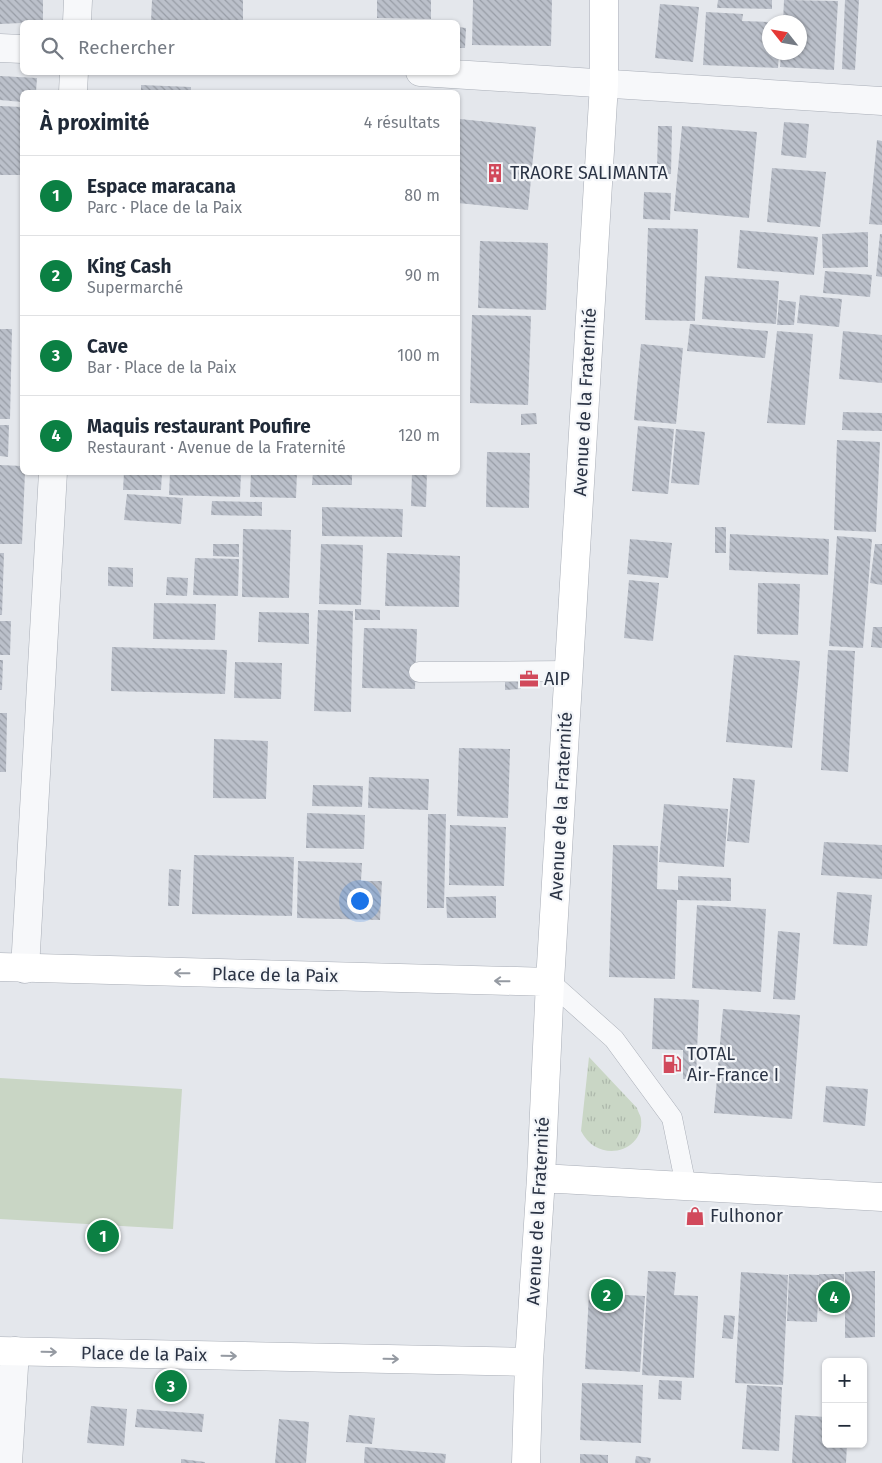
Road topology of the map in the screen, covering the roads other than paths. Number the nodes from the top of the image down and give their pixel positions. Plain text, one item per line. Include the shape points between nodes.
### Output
1 (78, 0) edge
2 (604, 0) edge
3 (77, 20) edge
4 (0, 48) edge
5 (20, 49) edge
6 (74, 75) edge
7 (460, 75) edge
8 (604, 84) junction
9 (73, 90) edge
10 (882, 101) edge
11 (53, 475) edge
12 (568, 670) junction
13 (419, 672) dead end
14 (13, 968) edge
15 (550, 982) junction
16 (541, 1178) junction
17 (686, 1186) junction
18 (882, 1197) edge
19 (7, 1351) edge
20 (529, 1362) junction
21 (8, 1463) edge
22 (526, 1463) edge

1 - 3 street
2 - 8 main road, Avenue de la Fraternité
4 - 5 street
6 - 9 street
7 - 8 street
8 - 10 street
8 - 12 main road, Avenue de la Fraternité
11 - 14 street
12 - 13 lane
12 - 15 main road, Avenue de la Fraternité
15 -> 14 main road, Place de la Paix
15 - 16 main road, Avenue de la Fraternité
15 - 17 lane via 614,1039 672,1118
16 - 17 main road
16 - 20 main road, Avenue de la Fraternité
17 - 18 main road
19 -> 20 main road, Place de la Paix
19 - 21 street
20 - 22 main road, Avenue de la Fraternité

